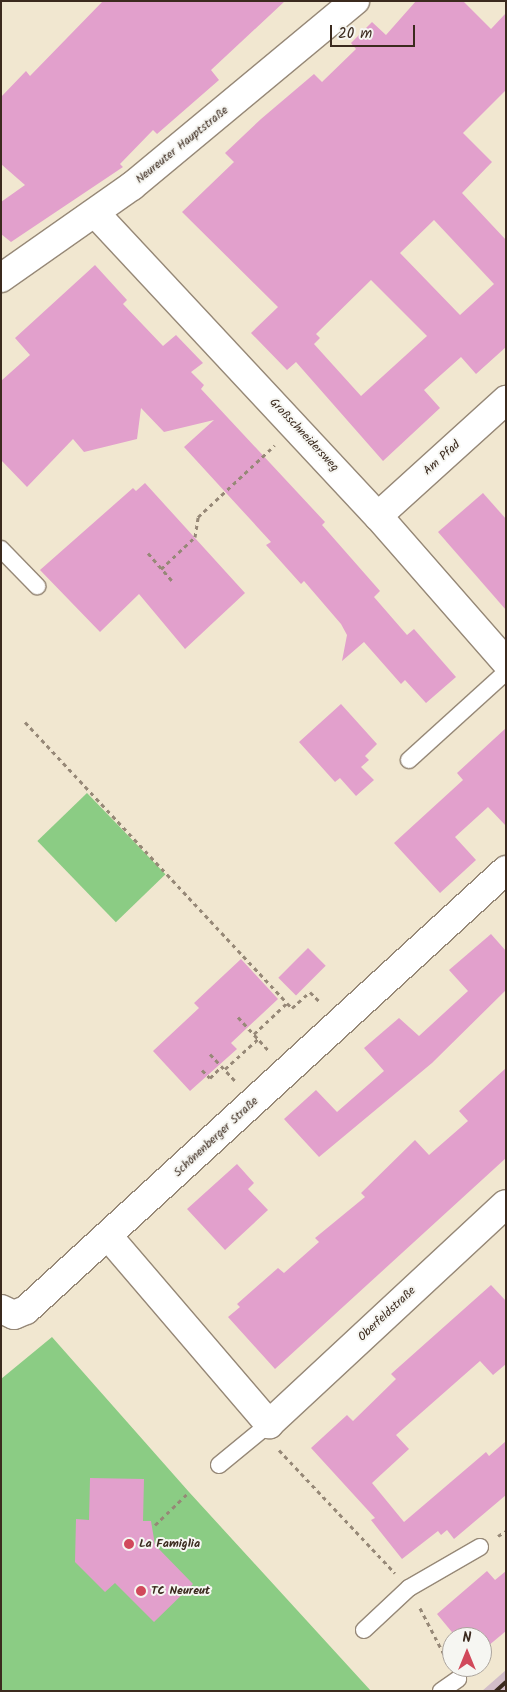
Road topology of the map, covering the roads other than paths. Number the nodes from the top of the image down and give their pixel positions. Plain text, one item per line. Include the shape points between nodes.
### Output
1 (355, 1) edge
2 (96, 214) junction
3 (1, 278) edge
4 (506, 400) edge
5 (378, 516) junction
6 (1, 549) edge
7 (37, 586) dead end
8 (506, 662) edge
9 (506, 672) edge
10 (409, 760) dead end
11 (506, 870) edge
12 (506, 1204) edge
13 (108, 1236) junction
14 (1, 1309) edge
15 (269, 1424) junction
16 (220, 1465) dead end
17 (480, 1546) dead end
18 (364, 1630) dead end
19 (458, 1679) road end
20 (441, 1691) edge

1 - 2 street, Neureuter Hauptstraße
2 - 3 street, Neureuter Hauptstraße
2 - 5 street, Großschneidersweg
4 - 5 street, Am Pfad
5 - 8 street, Großschneidersweg
6 - 7 lane
9 - 10 lane
11 - 13 street, Schönenberger Straße
12 - 15 street, Oberfeldstraße
13 - 14 street, Schönenberger Straße via 26,1310 14,1315
13 - 15 street
15 - 16 lane
17 - 18 lane via 409,1588
19 - 20 lane

